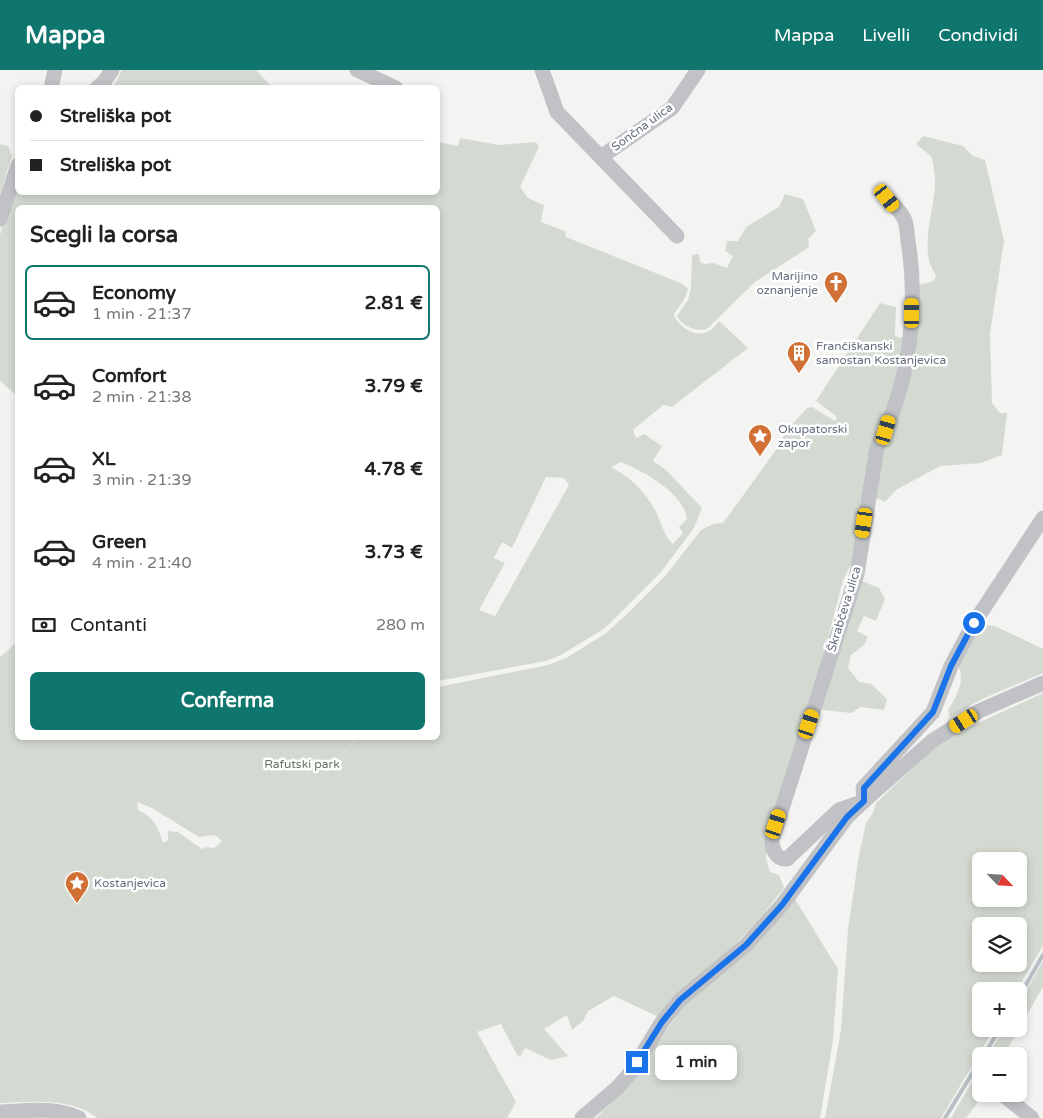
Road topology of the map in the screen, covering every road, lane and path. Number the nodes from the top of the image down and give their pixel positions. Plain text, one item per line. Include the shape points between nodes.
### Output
1 (55, 70) edge
2 (112, 70) edge
3 (357, 70) edge
4 (542, 70) edge
5 (698, 70) edge
6 (52, 85) edge
7 (100, 85) edge
8 (390, 85) edge
9 (601, 157) junction
10 (15, 174) edge
11 (887, 198) dead end
12 (0, 219) edge
13 (677, 236) dead end
14 (1043, 518) edge
15 (1043, 683) edge
16 (864, 801) junction
17 (1012, 1102) edge
18 (0, 1112) edge
19 (78, 1118) edge
20 (582, 1118) edge
21 (1032, 1118) edge

1 - 6 street
2 - 7 street
3 - 8 street
4 - 9 street, Sončna ulica via 556,112
5 - 9 street, Sončna ulica via 672,108
9 - 13 street, Sončna ulica
10 - 12 street
11 - 16 street, Škrabčeva ulica via 903,215 910,248 912,313 905,363 886,430 877,447 857,574 772,840 774,852 787,859 839,810
14 - 16 street via 974,623 951,666 933,712 864,788
15 - 16 street via 979,711 932,740
16 - 20 street via 847,817 782,905 746,945 680,1000 623,1082
17 - 21 street
18 - 19 street via 67,1112

